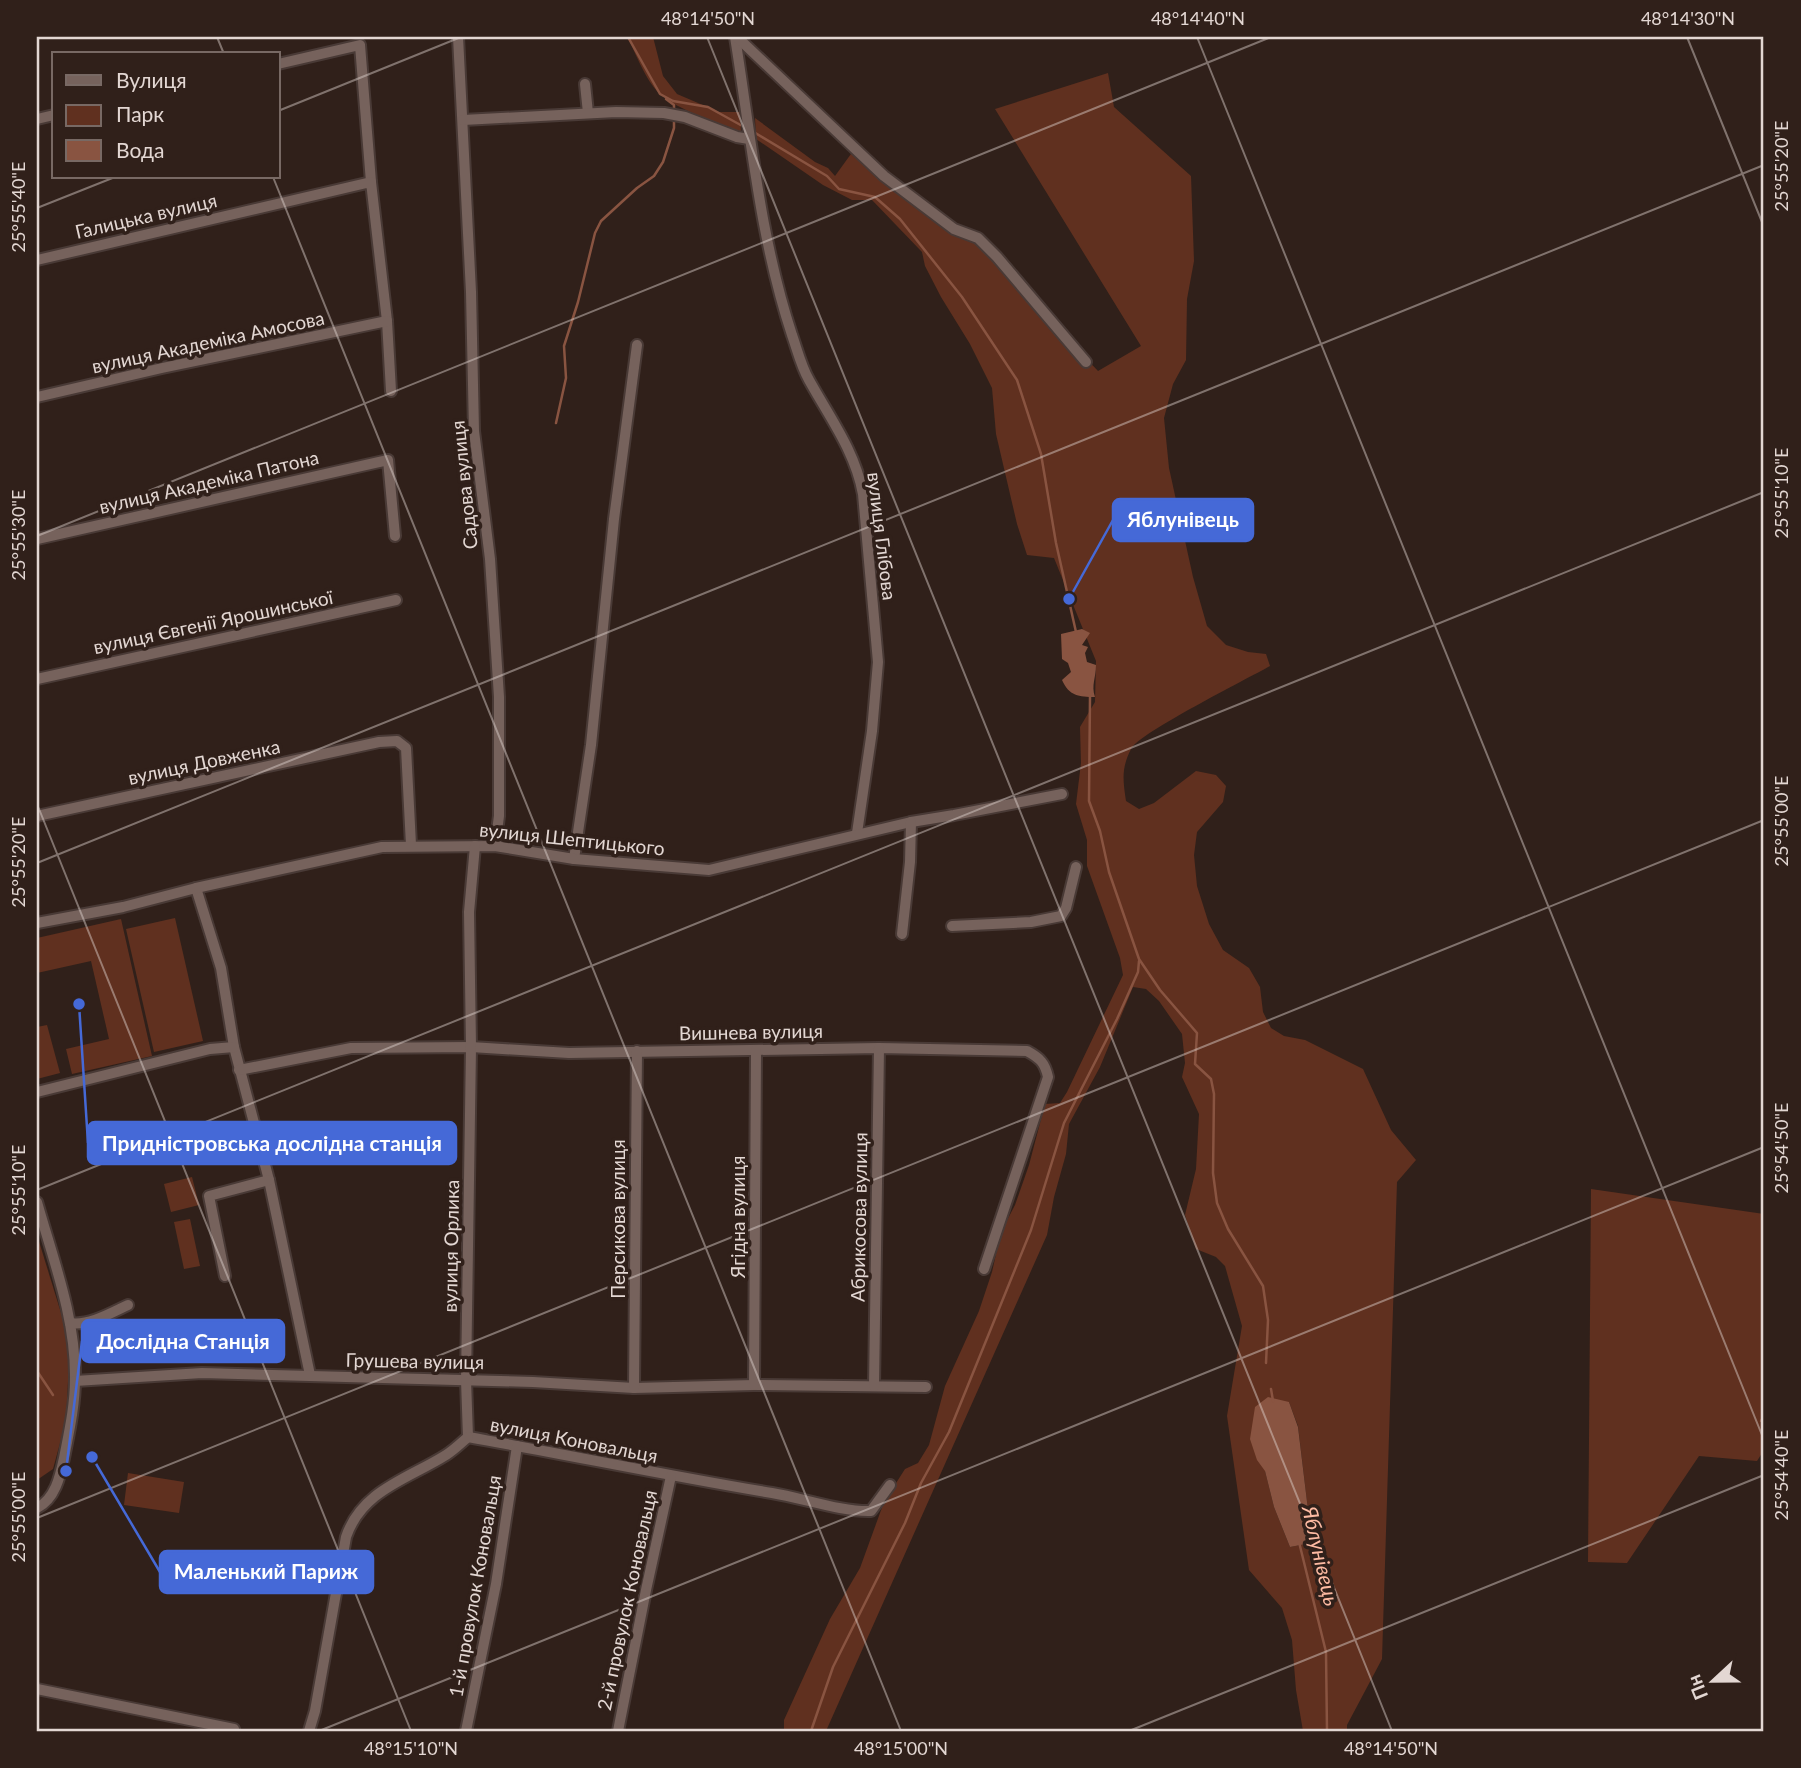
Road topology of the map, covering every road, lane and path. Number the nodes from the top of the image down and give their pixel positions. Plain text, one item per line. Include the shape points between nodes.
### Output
1 (458, 37) edge
2 (736, 37) edge
3 (360, 41) edge
4 (280, 63) edge
5 (585, 83) dead end
6 (588, 113) junction
7 (463, 120) junction
8 (749, 137) junction
9 (371, 182) junction
10 (37, 260) edge
11 (387, 321) junction
12 (637, 345) dead end
13 (1086, 362) dead end
14 (391, 391) dead end
15 (37, 397) edge
16 (395, 536) dead end
17 (37, 539) edge
18 (396, 600) dead end
19 (37, 679) edge
20 (1062, 794) dead end
21 (37, 816) edge
22 (911, 822) junction
23 (857, 834) junction
24 (411, 845) junction
25 (475, 846) junction
26 (495, 846) junction
27 (575, 859) junction
28 (1076, 867) dead end
29 (196, 888) junction
30 (37, 923) edge
31 (952, 926) dead end
32 (902, 934) dead end
33 (234, 1047) junction
34 (471, 1048) junction
35 (879, 1048) junction
36 (756, 1050) junction
37 (637, 1051) junction
38 (240, 1070) junction
39 (37, 1092) edge
40 (269, 1180) junction
41 (37, 1202) edge
42 (984, 1269) dead end
43 (225, 1276) dead end
44 (128, 1305) dead end
45 (70, 1323) junction
46 (310, 1375) junction
47 (466, 1380) junction
48 (75, 1381) junction
49 (754, 1385) junction
50 (874, 1387) junction
51 (926, 1387) dead end
52 (634, 1388) junction
53 (468, 1437) junction
54 (517, 1446) junction
55 (671, 1476) junction
56 (890, 1485) dead end
57 (37, 1508) edge
58 (37, 1689) edge
59 (234, 1729) dead end
60 (309, 1731) edge
61 (466, 1731) edge
62 (618, 1731) edge

1 - 7 street, Садова вулиця
2 - 8 street, вулиця Глібова
2 - 13 street via 884,176 954,229 978,239
3 - 4 street
3 - 9 street
5 - 6 street
6 - 7 street
6 - 8 street via 664,113
7 - 26 street, Садова вулиця via 474,431 490,559 499,697
8 - 23 street, вулиця Глібова via 762,218 791,333 807,377 846,442 863,494 878,662
9 - 10 street, Галицька вулиця
9 - 11 street
11 - 14 street
11 - 15 street, вулиця Академіка Амосова
12 - 27 street
16 - 17 street, вулиця Академіка Патона via 388,460
18 - 19 street, вулиця Євгенії Ярошинської
20 - 22 street, вулиця Шептицького
21 - 24 street, вулиця Довженка via 397,741 406,748
22 - 23 street, вулиця Шептицького
22 - 32 street
23 - 27 street, вулиця Шептицького via 709,870
24 - 25 street, вулиця Шептицького
24 - 29 street, вулиця Шептицького via 382,847
25 - 26 street, вулиця Шептицького
25 - 34 street, вулиця Орлика via 469,912
26 - 27 street, вулиця Шептицького
28 - 31 street via 1061,916
29 - 30 street, вулиця Шептицького
29 - 33 street via 220,968
33 - 38 street
33 - 39 street
34 - 37 street, Вишнева вулиця
34 - 38 street, Вишнева вулиця via 351,1048
34 - 47 street, вулиця Орлика
35 - 36 street, Вишнева вулиця
35 - 42 street, Вишнева вулиця via 1027,1051 1045,1066 1048,1077
35 - 50 street, Абрикосова вулиця
36 - 37 street, Вишнева вулиця
36 - 49 street, Ягідна вулиця
37 - 52 street, Персикова вулиця
38 - 40 street
40 - 43 street via 209,1196
40 - 46 street
41 - 45 street
44 - 45 street
45 - 48 street
46 - 47 street, Грушева вулиця
46 - 48 street, Грушева вулиця via 202,1373
47 - 52 street, Грушева вулиця
47 - 53 street, вулиця Орлика
48 - 57 street via 59,1480 46,1503
49 - 50 street, Грушева вулиця
49 - 52 street, Грушева вулиця
50 - 51 street, Грушева вулиця
53 - 54 street, вулиця Коновальця
53 - 60 street, вулиця Коновальця via 448,1455 376,1495 355,1514 346,1537
54 - 55 street, вулиця Коновальця
54 - 61 street, 1-й провулок Коновальця via 496,1584
55 - 56 street, вулиця Коновальця via 854,1511 871,1511
55 - 62 street, 2-й провулок Коновальця
58 - 59 street

